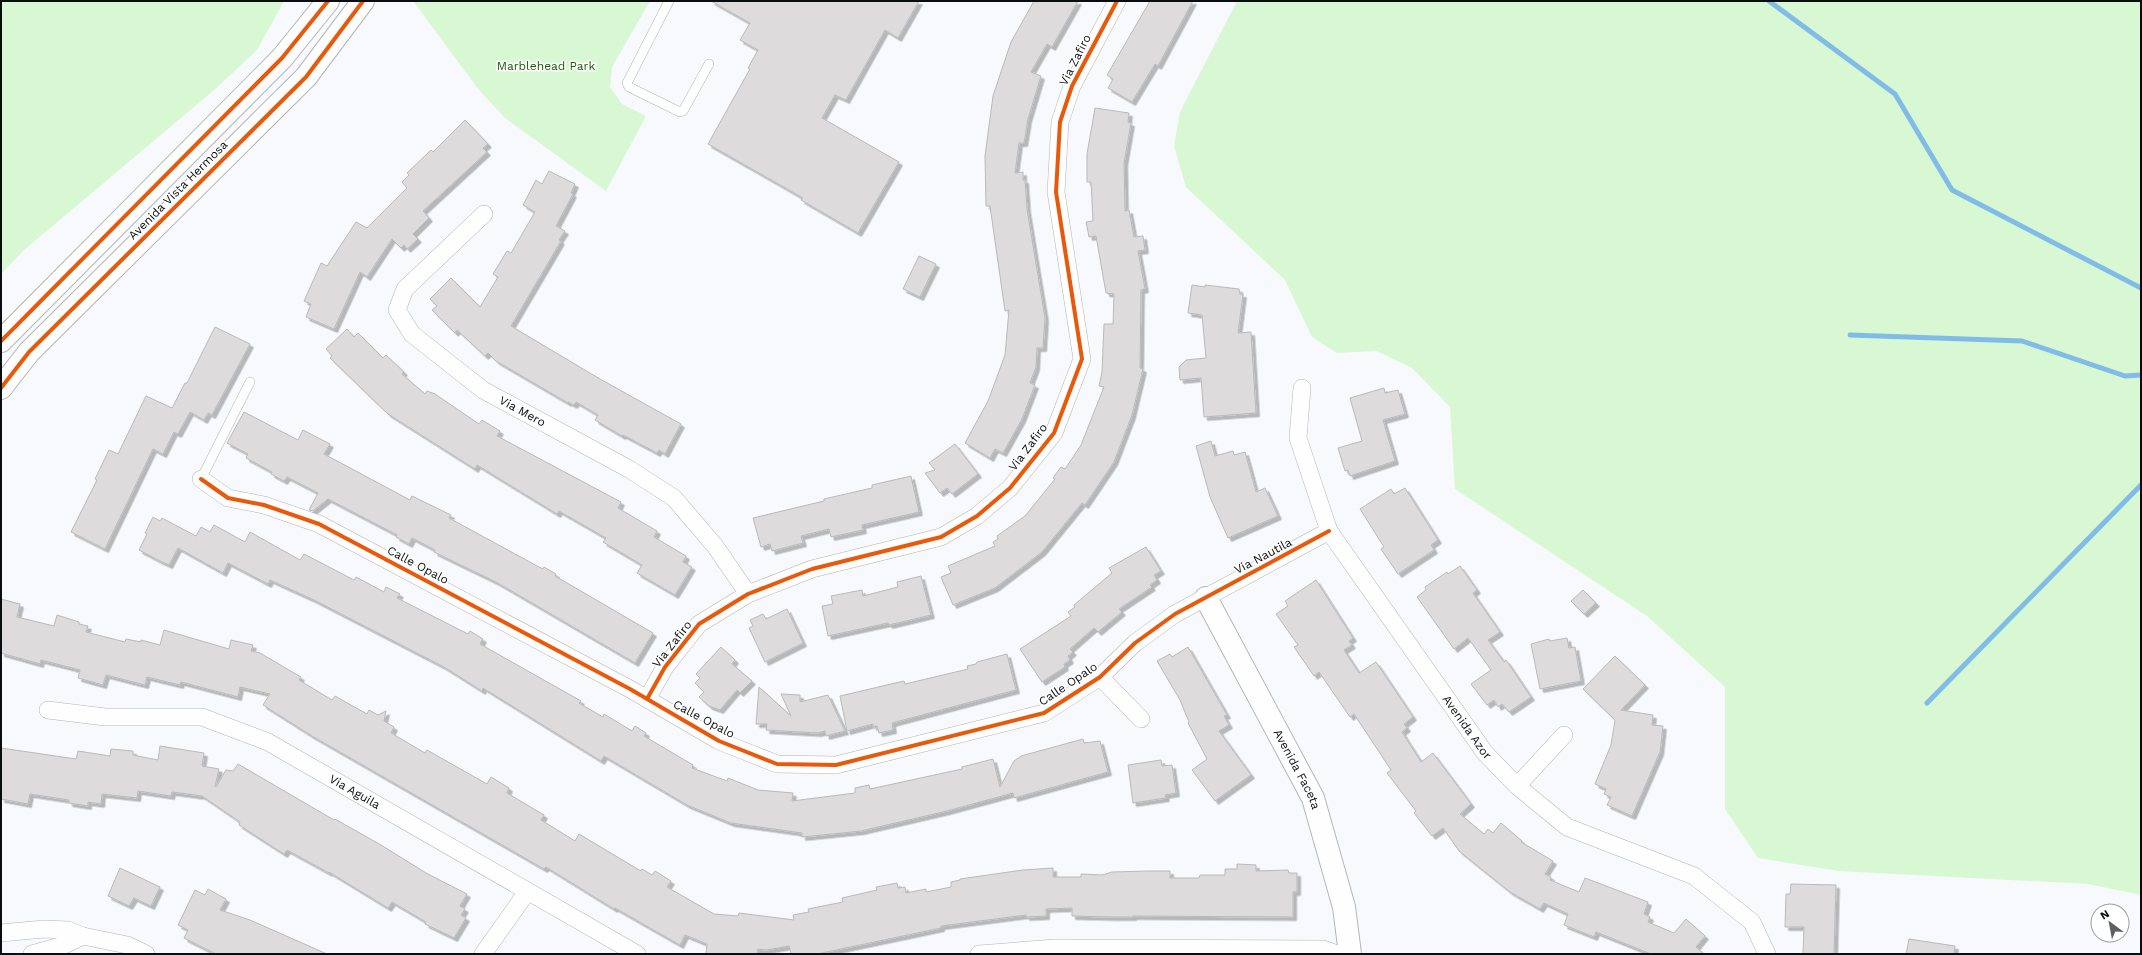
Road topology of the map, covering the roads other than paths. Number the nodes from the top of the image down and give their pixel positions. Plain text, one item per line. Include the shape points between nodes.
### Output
1 (328, 1) edge
2 (363, 1) edge
3 (669, 1) edge
4 (1117, 1) edge
5 (709, 64) dead end
6 (484, 214) dead end
7 (1, 341) edge
8 (250, 382) dead end
9 (1, 388) edge
10 (1302, 388) dead end
11 (201, 479) joint
12 (1328, 532) junction
13 (748, 594) junction
14 (1206, 598) junction
15 (1100, 677) junction
16 (647, 699) junction
17 (48, 710) dead end
18 (1141, 719) dead end
19 (1564, 735) dead end
20 (1517, 786) junction
21 (527, 892) junction
22 (24, 931) junction
23 (1, 933) edge
24 (83, 936) junction
25 (31, 954) edge
26 (146, 954) edge
27 (483, 954) edge
28 (637, 954) edge
29 (979, 954) edge
30 (1337, 954) edge
31 (1350, 954) edge
32 (1767, 954) edge

1 - 7 main road, Avenida Vista Hermosa via 282,58
2 - 9 main road, Avenida Vista Hermosa via 306,77 29,352
3 - 5 lane via 627,83 629,87 680,112 683,111
4 - 13 street, Via Zafiro via 1072,86 1060,122 1056,192 1082,358 1054,433 1010,488 977,516 941,537 812,569
6 - 13 street, Via Mero via 405,289 398,310 412,334 483,390 629,469 674,498 715,546
8 - 11 lane
10 - 12 street, Avenida Azor via 1298,438
11 - 16 street, Calle Opalo via 228,498 264,505 319,524
12 - 14 street, Via Nautila
12 - 20 street, Avenida Azor via 1485,753
13 - 16 street, Via Zafiro via 699,624 665,667
14 - 15 street, Calle Opalo via 1175,614 1135,642
14 - 31 main road, Avenida Faceta via 1313,798 1344,907
15 - 16 street, Calle Opalo via 1044,713 836,765 777,764 719,741
15 - 18 street
17 - 21 street, Via Aguila via 106,717 202,717 268,742
19 - 20 street
20 - 32 street, Avenida Azor via 1567,826 1694,876 1752,922
21 - 27 street
21 - 28 street, Via Aguila
22 - 23 street
22 - 24 street via 68,930
22 - 25 street
24 - 25 street
24 - 26 street via 127,945
29 - 30 street via 1055,948 1323,949

